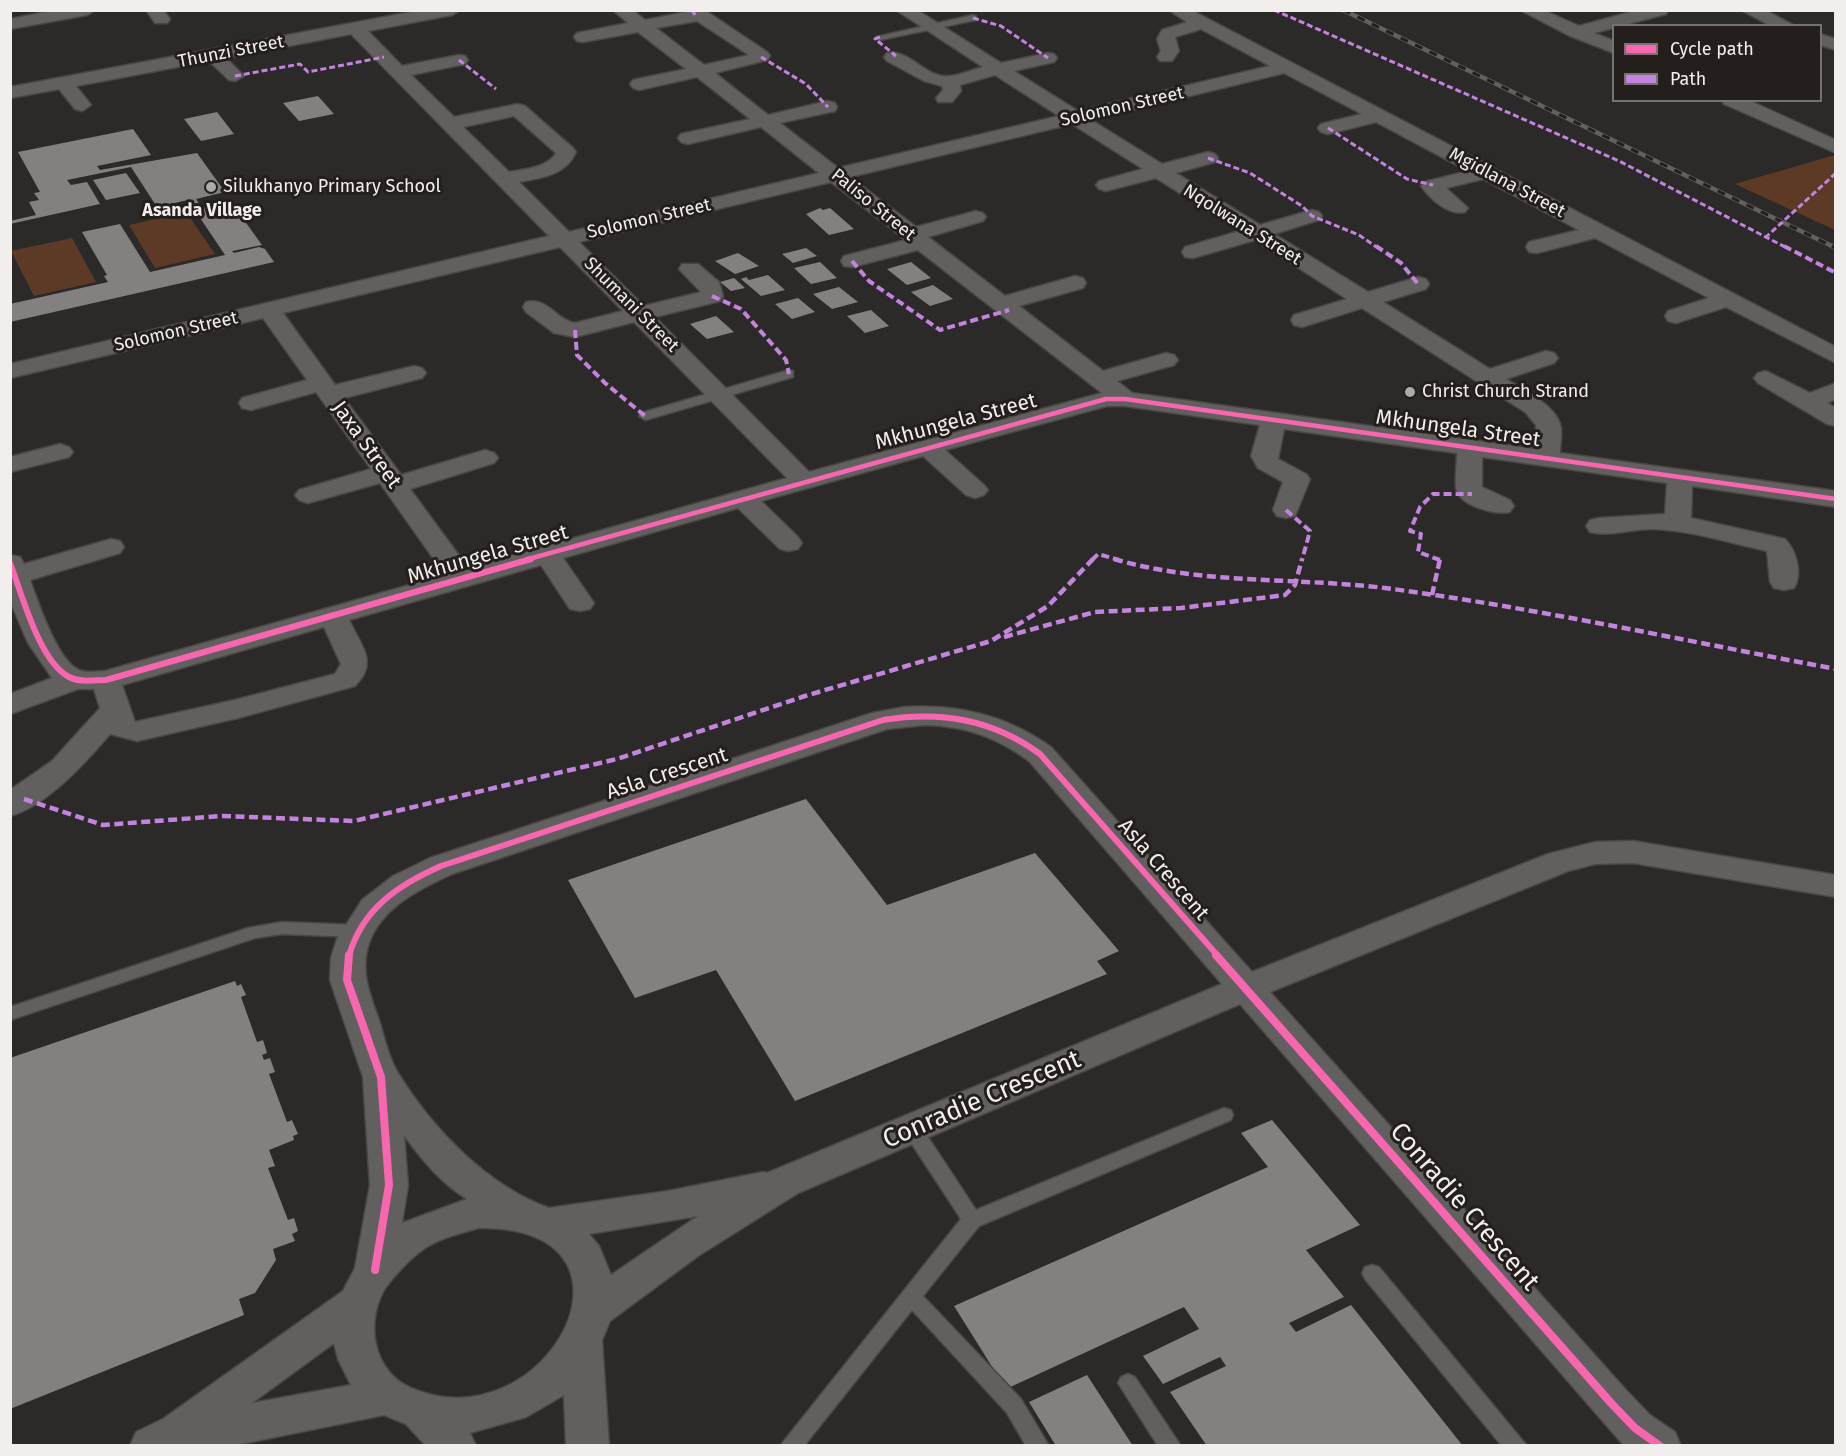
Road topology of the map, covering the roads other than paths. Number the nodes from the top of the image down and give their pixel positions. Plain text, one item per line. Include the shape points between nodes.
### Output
1 (87, 10) edge
2 (452, 10) edge
3 (621, 10) edge
4 (904, 10) edge
5 (1177, 10) edge
6 (1528, 10) edge
7 (1660, 10) edge
8 (1749, 10) edge
9 (973, 18) dead end
10 (1203, 23) junction
11 (10, 24) edge
12 (1781, 24) edge
13 (640, 25) junction
14 (929, 26) junction
15 (356, 29) junction
16 (1576, 32) junction
17 (583, 37) dead end
18 (880, 37) dead end
19 (1822, 39) edge
20 (1836, 45) edge
21 (1612, 47) edge
22 (213, 55) junction
23 (893, 57) dead end
24 (1166, 57) dead end
25 (1048, 58) dead end
26 (459, 60) dead end
27 (1288, 68) junction
28 (701, 71) junction
29 (997, 71) junction
30 (398, 72) junction
31 (235, 76) dead end
32 (64, 83) junction
33 (639, 84) dead end
34 (496, 89) dead end
35 (10, 93) edge
36 (1735, 102) edge
37 (82, 105) dead end
38 (828, 107) dead end
39 (518, 110) junction
40 (1380, 116) junction
41 (1072, 119) junction
42 (766, 121) junction
43 (448, 124) junction
44 (1328, 128) dead end
45 (688, 138) dead end
46 (1836, 147) edge
47 (1208, 158) dead end
48 (1155, 171) junction
49 (1486, 172) junction
50 (836, 175) junction
51 (505, 179) junction
52 (1106, 185) dead end
53 (1458, 208) dead end
54 (1312, 216) dead end
55 (976, 217) dead end
56 (1598, 231) junction
57 (1255, 233) junction
58 (565, 239) junction
59 (916, 239) junction
60 (1537, 247) dead end
61 (1192, 252) dead end
62 (852, 261) dead end
63 (690, 269) dead end
64 (1075, 283) dead end
65 (1419, 284) dead end
66 (1728, 299) junction
67 (1364, 302) junction
68 (1001, 304) junction
69 (534, 307) dead end
70 (269, 310) junction
71 (639, 313) junction
72 (1676, 316) dead end
73 (1302, 320) dead end
74 (1836, 356) edge
75 (1546, 358) dead end
76 (1166, 360) dead end
77 (10, 371) edge
78 (414, 373) dead end
79 (789, 374) dead end
80 (1486, 378) junction
81 (1766, 378) dead end
82 (1100, 379) junction
83 (326, 389) junction
84 (1836, 390) edge
85 (719, 394) junction
86 (1125, 399) junction
87 (251, 403) dead end
88 (1809, 403) junction
89 (645, 416) dead end
90 (1836, 419) edge
91 (1274, 420) junction
92 (927, 447) junction
93 (1470, 448) junction
94 (60, 452) dead end
95 (485, 458) dead end
96 (1547, 458) junction
97 (10, 465) edge
98 (1680, 477) junction
99 (391, 479) junction
100 (804, 481) junction
101 (975, 490) dead end
102 (309, 495) dead end
103 (742, 498) junction
104 (1836, 499) edge
105 (1501, 506) dead end
106 (1286, 510) dead end
107 (1678, 523) junction
108 (1599, 526) dead end
109 (789, 543) dead end
110 (111, 547) dead end
111 (548, 555) junction
112 (12, 572) edge
113 (463, 580) junction
114 (1784, 582) dead end
115 (580, 603) dead end
116 (333, 616) junction
117 (76, 680) junction
118 (106, 680) junction
119 (10, 705) edge
120 (116, 710) junction
121 (10, 806) edge
122 (1836, 886) edge
123 (357, 931) junction
124 (1245, 988) junction
125 (10, 1014) edge
126 (381, 1077) junction
127 (1224, 1115) dead end
128 (913, 1130) junction
129 (784, 1182) junction
130 (534, 1219) junction
131 (972, 1220) junction
132 (1372, 1273) dead end
133 (366, 1287) junction
134 (911, 1296) junction
135 (589, 1326) junction
136 (1128, 1383) dead end
137 (405, 1404) junction
138 (165, 1441) edge
139 (455, 1446) edge
140 (588, 1446) edge
141 (791, 1446) edge
142 (1038, 1446) edge
143 (1170, 1446) edge
144 (1516, 1446) edge
145 (1660, 1446) edge

1 - 11 street
2 - 15 street, Thunzi Street
3 - 13 street, Paliso Street
4 - 14 street, Nqolwana Street
5 - 10 street, Mgidlana Street
6 - 16 street
7 - 16 street
8 - 12 street
9 - 14 lane
10 - 24 street via 1168,34 1170,51
10 - 27 street, Mgidlana Street
13 - 17 street
13 - 28 street, Paliso Street
13 - 28 street via 700,15 761,56
14 - 18 lane
14 - 29 street, Nqolwana Street
15 - 22 street, Thunzi Street
15 - 30 street, Shumani Street
16 - 21 street
19 - 20 street
22 - 31 street
22 - 32 street, Thunzi Street
23 - 29 street via 948,91 960,78
25 - 29 street
26 - 30 street
27 - 40 street, Mgidlana Street
27 - 41 street, Solomon Street
28 - 33 street
28 - 42 street, Paliso Street
29 - 41 street, Nqolwana Street
30 - 43 street, Shumani Street
32 - 35 street, Thunzi Street
32 - 37 street
34 - 39 street
36 - 46 street
38 - 42 street
39 - 43 street
39 - 51 street via 560,145 566,156 552,168
40 - 44 street
40 - 49 street, Mgidlana Street
41 - 48 street, Nqolwana Street
41 - 50 street, Solomon Street
42 - 45 street
42 - 50 street, Paliso Street
43 - 51 street, Shumani Street
47 - 48 street
48 - 52 street
48 - 57 street, Nqolwana Street
49 - 53 street via 1431,186
49 - 56 street, Mgidlana Street
50 - 58 street, Solomon Street
50 - 59 street, Paliso Street
51 - 58 street, Shumani Street
54 - 57 street
55 - 59 street
56 - 60 street
56 - 66 street, Mgidlana Street
57 - 61 street
57 - 67 street, Nqolwana Street
58 - 70 street, Solomon Street
58 - 71 street, Shumani Street
59 - 62 street
59 - 68 street, Paliso Street
63 - 71 street via 711,287 712,296
64 - 68 street
65 - 67 street
66 - 72 street
66 - 74 street, Mgidlana Street
67 - 73 street
67 - 80 street, Nqolwana Street
68 - 82 street, Paliso Street
69 - 71 street via 568,330
70 - 77 street, Solomon Street
70 - 83 street, Jaxa Street
71 - 85 street, Shumani Street
75 - 80 street
76 - 82 street
78 - 83 street
79 - 85 lane
80 - 96 street, Nqolwana Street via 1534,407 1546,419
81 - 88 street
82 - 86 street, Paliso Street
83 - 87 street
83 - 99 street, Jaxa Street
84 - 88 street
85 - 89 lane
85 - 100 street, Shumani Street
86 - 91 street, Mkhungela Street
86 - 92 street, Mkhungela Street via 1084,404
88 - 90 street
91 - 93 street, Mkhungela Street
91 - 106 street via 1264,456 1267,463 1297,479
92 - 100 street, Mkhungela Street
92 - 101 street
93 - 96 street, Mkhungela Street
93 - 105 street via 1469,490
94 - 97 street
95 - 99 street
96 - 98 street, Mkhungela Street
98 - 104 street, Mkhungela Street
98 - 107 street
99 - 102 street
99 - 113 street, Jaxa Street
100 - 103 street, Mkhungela Street
103 - 109 street
103 - 111 street, Mkhungela Street
107 - 108 street
107 - 114 street via 1776,545 1782,551
110 - 112 street
111 - 113 street, Mkhungela Street
111 - 115 street
112 - 117 street via 47,652 58,670
113 - 116 street, Mkhungela Street
116 - 118 street, Mkhungela Street
116 - 120 street via 355,664 345,680 137,732 122,729
117 - 118 street, Mkhungela Street
117 - 119 street
118 - 120 street
120 - 121 street via 63,768
122 - 124 street, Conradie Crescent via 1651,854 1595,853 1559,862
123 - 124 street, Asla Crescent via 382,900 441,866 883,720 942,715 1006,731 1040,754
123 - 125 lane via 282,928 254,932
123 - 126 street, Asla Crescent via 349,947 347,980
124 - 128 street, Conradie Crescent
124 - 145 street, Conradie Crescent via 1611,1403
126 - 130 street, Asla Crescent via 466,1180
126 - 133 street, Asla Crescent via 389,1185
127 - 131 lane
128 - 129 street, Conradie Crescent
128 - 131 lane
129 - 130 street, Conradie Crescent via 668,1207
129 - 135 street, Conradie Crescent via 684,1245
130 - 133 street, Conradie Crescent via 479,1212 439,1222 404,1242
130 - 135 street, Asla Crescent via 578,1246 593,1275
131 - 134 lane
132 - 144 lane
133 - 137 street, Asla Crescent via 353,1318 358,1354 364,1370
133 - 138 street, Conradie Crescent
134 - 141 lane
134 - 142 lane via 1014,1406
135 - 137 street, Conradie Crescent via 558,1375 530,1395 498,1409 465,1415
135 - 140 street, Asla Crescent
136 - 143 lane
137 - 138 street, Conradie Crescent
137 - 139 street, Asla Crescent

